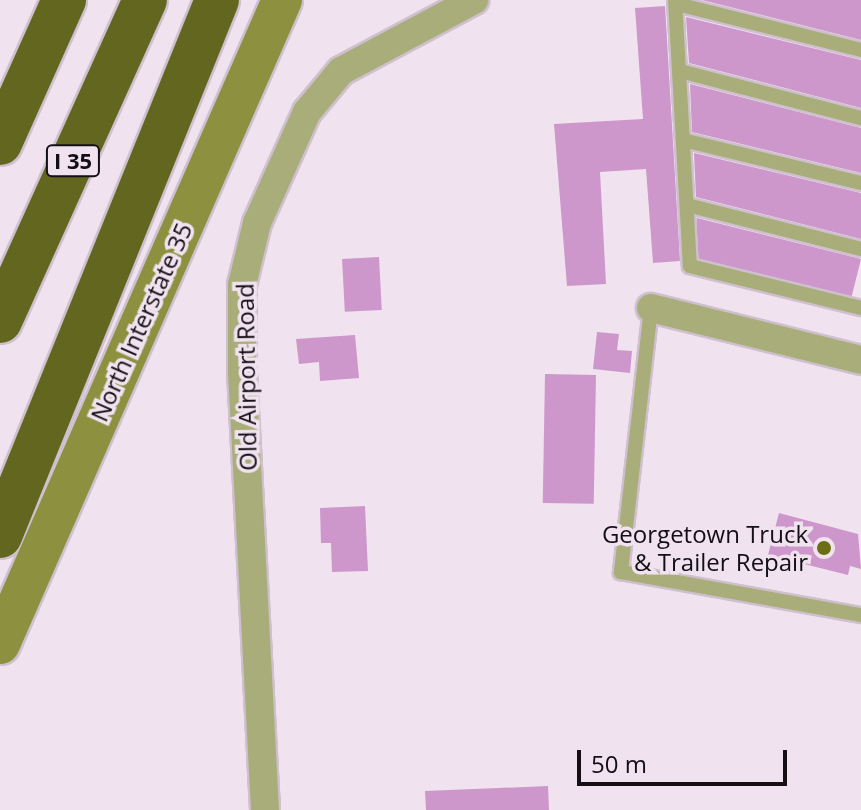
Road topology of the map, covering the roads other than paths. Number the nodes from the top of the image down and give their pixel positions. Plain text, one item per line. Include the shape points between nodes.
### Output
1 (64, 0) edge
2 (145, 0) edge
3 (217, 0) edge
4 (282, 0) edge
5 (474, 0) edge
6 (676, 2) edge
7 (861, 50) edge
8 (680, 71) junction
9 (861, 118) edge
10 (683, 140) junction
11 (0, 143) edge
12 (861, 183) edge
13 (687, 205) junction
14 (861, 249) edge
15 (651, 308) joint
16 (861, 308) edge
17 (0, 321) edge
18 (861, 360) edge
19 (0, 536) edge
20 (861, 615) edge
21 (0, 644) edge
22 (265, 810) edge

1 - 11 highway
2 - 17 highway, I 35
3 - 19 highway
4 - 21 main road, North Interstate 35
5 - 22 street, Old Airport Road via 399,34 341,71 307,112 257,223 242,285 242,373
6 - 7 lane
6 - 8 lane
8 - 9 lane
8 - 10 lane
10 - 12 lane
10 - 13 lane
13 - 14 lane
13 - 16 lane via 690,266
15 - 18 street
15 - 20 lane via 621,572

